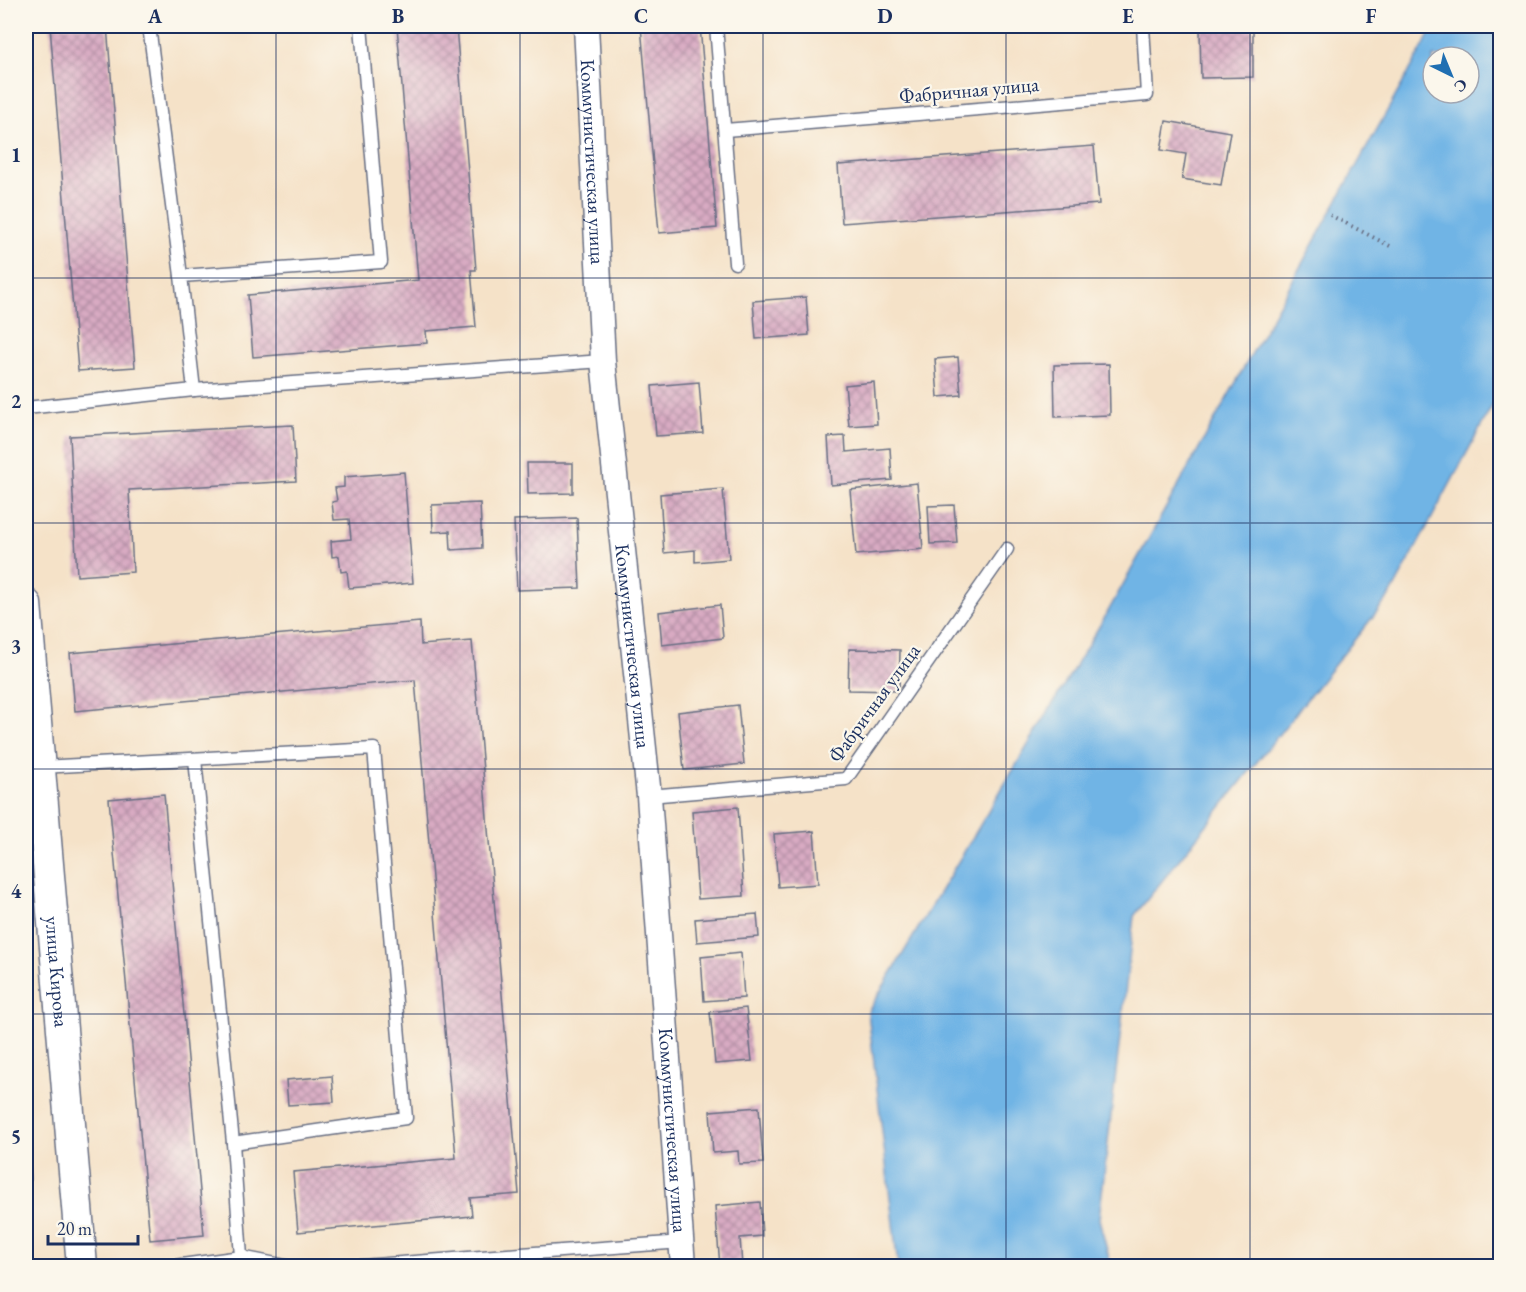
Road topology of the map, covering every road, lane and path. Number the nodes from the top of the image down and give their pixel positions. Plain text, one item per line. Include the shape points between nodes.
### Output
1 (149, 26) edge
2 (361, 26) edge
3 (586, 26) edge
4 (716, 26) edge
5 (1143, 26) edge
6 (725, 130) junction
7 (1330, 215) dead end
8 (1392, 247) dead end
9 (735, 263) dead end
10 (181, 276) junction
11 (603, 361) junction
12 (194, 390) junction
13 (26, 408) edge
14 (1006, 549) dead end
15 (26, 604) edge
16 (28, 649) edge
17 (195, 759) junction
18 (40, 767) junction
19 (648, 796) junction
20 (233, 1143) junction
21 (682, 1242) junction
22 (241, 1257) junction
23 (82, 1266) edge
24 (174, 1266) edge
25 (286, 1266) edge
26 (362, 1266) edge
27 (683, 1266) edge

1 - 10 lane
2 - 10 lane via 381,262
3 - 11 street, Коммунистическая улица
4 - 6 lane
5 - 6 lane, Фабричная улица via 1147,95
6 - 9 lane
7 - 8 path
10 - 12 lane
11 - 12 lane
11 - 19 street, Коммунистическая улица
12 - 13 lane
14 - 19 lane, Фабричная улица via 846,779
15 - 16 street, улица Кирова
16 - 18 street, улица Кирова
17 - 18 lane
17 - 20 lane
17 - 20 lane via 374,749 406,1118
18 - 23 street, улица Кирова
19 - 21 street, Коммунистическая улица
20 - 22 lane
21 - 26 lane
21 - 27 street, Коммунистическая улица
22 - 24 lane
22 - 25 lane

